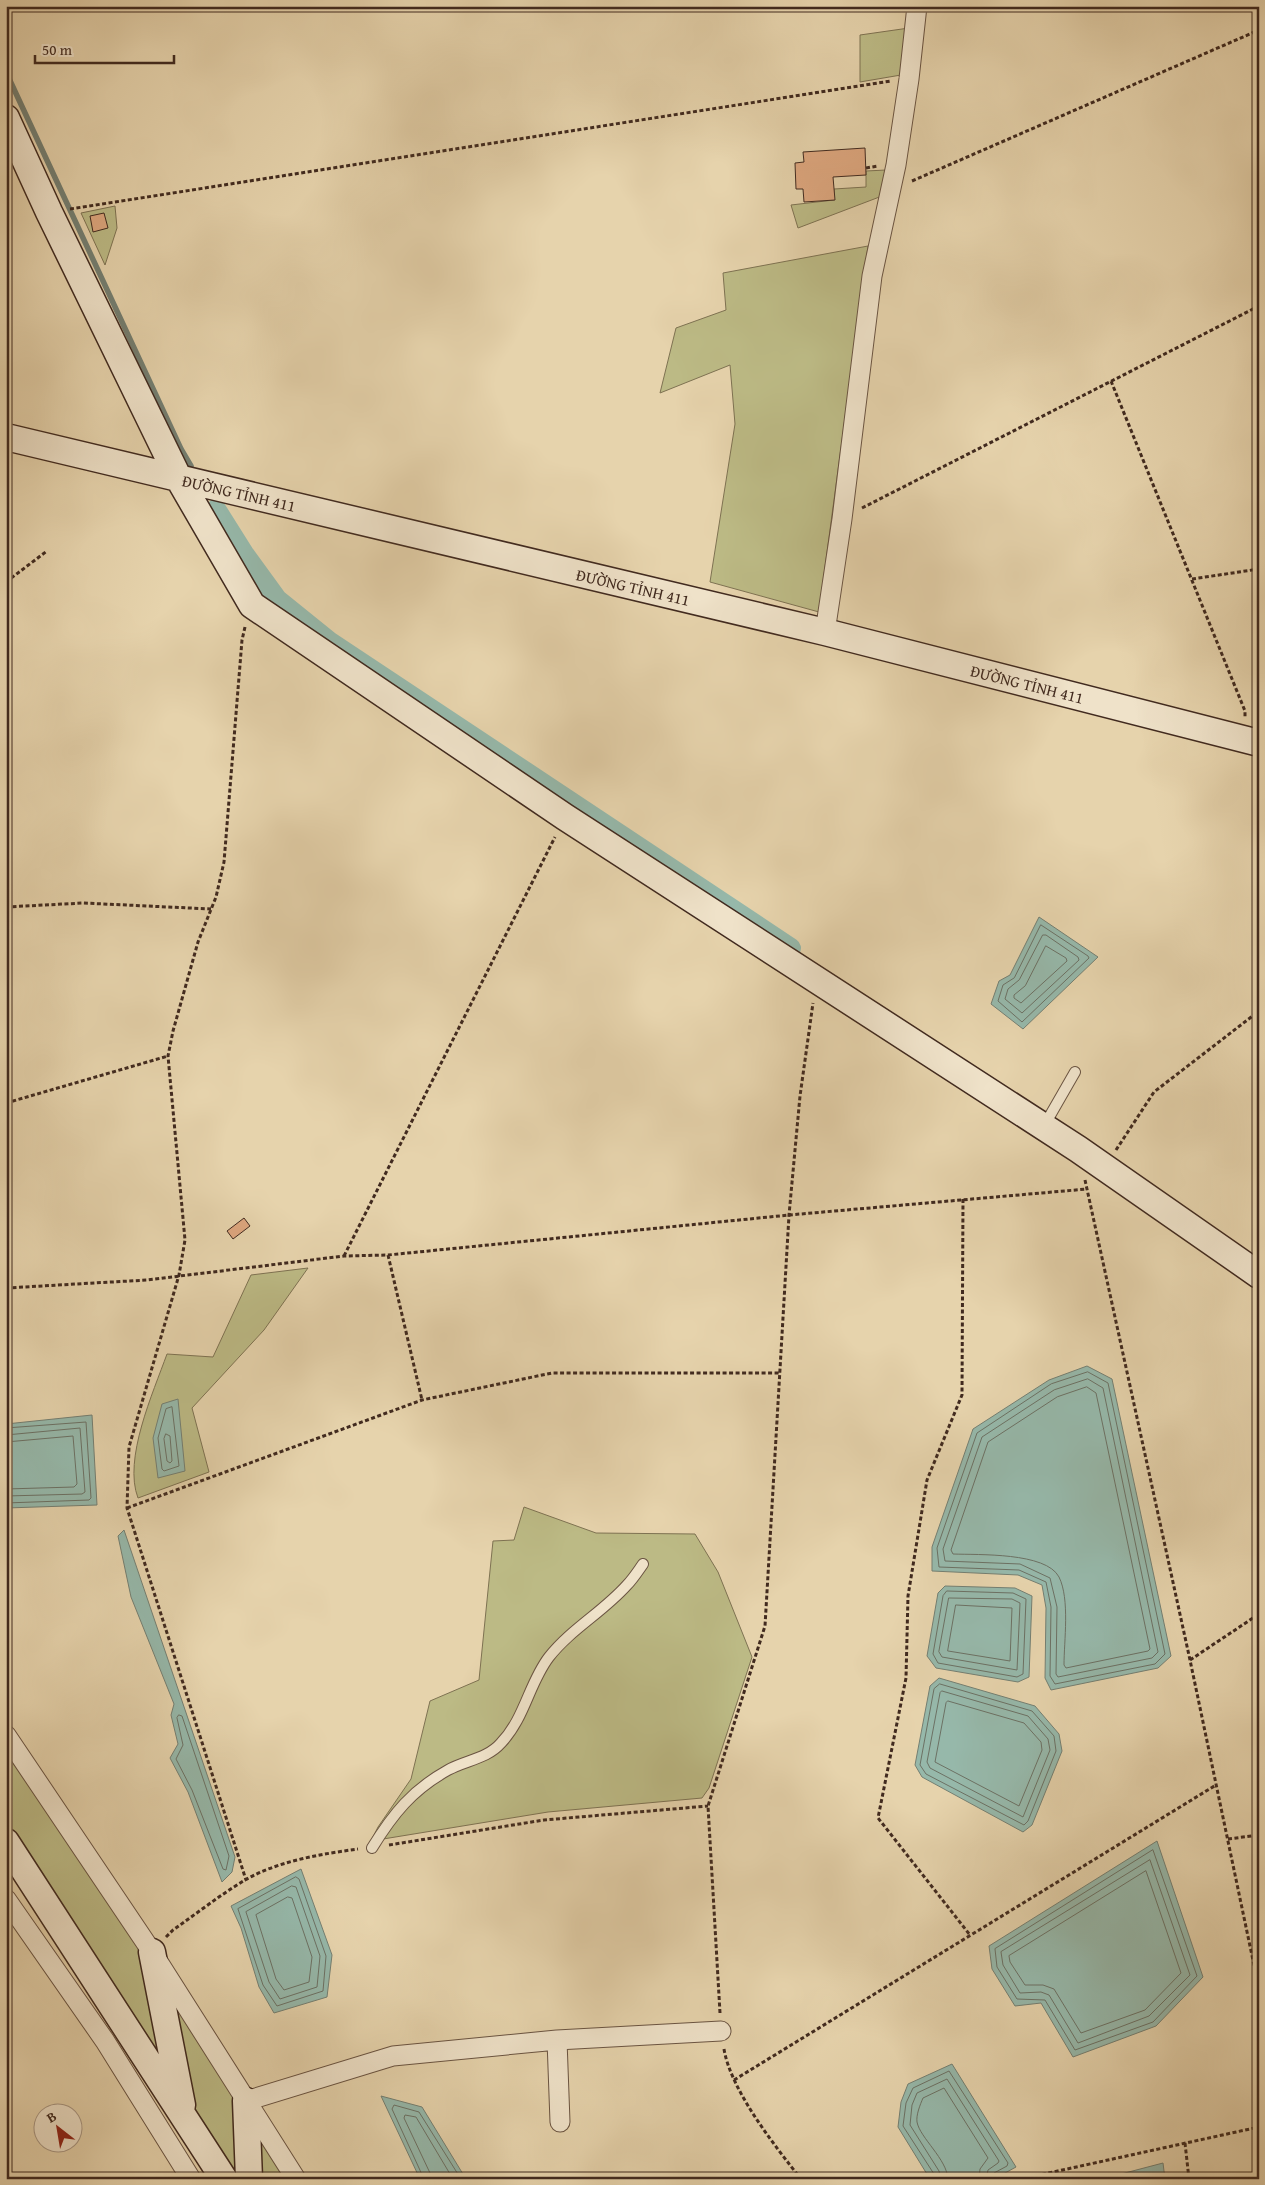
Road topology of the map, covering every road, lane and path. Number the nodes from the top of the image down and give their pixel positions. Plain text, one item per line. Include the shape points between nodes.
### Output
1 (917, 6) edge
2 (1259, 30) edge
3 (909, 78) junction
4 (6, 118) edge
5 (890, 190) junction
6 (49, 212) junction
7 (1259, 306) edge
8 (1111, 381) junction
9 (6, 437) edge
10 (179, 479) junction
11 (842, 518) junction
12 (47, 551) dead end
13 (1259, 569) edge
14 (1192, 579) junction
15 (6, 582) edge
16 (252, 605) junction
17 (825, 632) junction
18 (1250, 741) edge
19 (565, 816) junction
20 (6, 907) edge
21 (212, 909) junction
22 (816, 979) junction
23 (1259, 1011) edge
24 (168, 1056) junction
25 (1075, 1072) dead end
26 (6, 1103) edge
27 (1048, 1119) junction
28 (1078, 1149) junction
29 (1104, 1167) junction
30 (1087, 1189) junction
31 (963, 1199) junction
32 (789, 1215) junction
33 (388, 1255) junction
34 (344, 1256) junction
35 (179, 1275) junction
36 (1259, 1275) edge
37 (6, 1288) edge
38 (780, 1373) junction
39 (422, 1400) junction
40 (127, 1508) junction
41 (643, 1564) dead end
42 (1259, 1614) edge
43 (1190, 1660) junction
44 (6, 1735) edge
45 (1216, 1785) junction
46 (708, 1806) junction
47 (1259, 1835) edge
48 (1228, 1839) junction
49 (6, 1842) edge
50 (372, 1848) junction
51 (246, 1880) junction
52 (6, 1899) edge
53 (970, 1935) junction
54 (152, 1952) junction
55 (1259, 1989) edge
56 (721, 2031) junction
57 (557, 2040) junction
58 (734, 2080) junction
59 (246, 2101) junction
60 (184, 2118) junction
61 (560, 2122) dead end
62 (1259, 2127) edge
63 (1185, 2144) junction
64 (192, 2179) edge
65 (224, 2179) edge
66 (249, 2179) edge
67 (296, 2179) edge
68 (801, 2179) edge
69 (1030, 2179) edge
70 (1189, 2179) edge

1 - 3 street
2 - 5 path
3 - 5 street
3 - 6 path
4 - 6 main road
5 - 11 street via 872,276
6 - 10 main road
7 - 8 path
8 - 11 path
8 - 14 path
9 - 10 main road, ĐƯỜNG TỈNH 411
10 - 16 main road
10 - 17 main road, ĐƯỜNG TỈNH 411
11 - 17 street
12 - 15 path
13 - 14 path
14 - 18 path via 1245,711
16 - 19 main road
16 - 21 path via 242,640 224,862
17 - 18 main road, ĐƯỜNG TỈNH 411
19 - 22 main road
19 - 34 path
20 - 21 path via 83,903
21 - 24 path via 198,942
22 - 27 main road
22 - 32 path via 800,1096
23 - 29 path via 1154,1092
24 - 26 path
24 - 35 path via 185,1240
25 - 27 lane
27 - 28 main road
28 - 29 main road
28 - 30 path
29 - 36 main road
30 - 31 path
30 - 43 path
31 - 32 path
31 - 53 path via 962,1395 927,1480 908,1596 906,1678 878,1818
32 - 33 path
32 - 38 path
33 - 34 path
33 - 39 path
34 - 35 path
35 - 37 path via 147,1280
35 - 40 path via 129,1448
38 - 39 path via 552,1373
38 - 46 path via 765,1626
39 - 40 path
40 - 51 path
41 - 50 lane via 627,1585 550,1656 540,1669 523,1712 502,1743 488,1755 449,1769 416,1792 393,1815
42 - 43 path
43 - 45 path
44 - 54 street
45 - 48 path
45 - 53 path
46 - 50 path via 544,1820
46 - 56 path
47 - 48 path
48 - 55 path
49 - 60 main road
50 - 51 path via 326,1853 277,1866
51 - 54 path via 172,1930
52 - 64 street via 105,2041
53 - 58 path
54 - 59 street
54 - 60 main road
56 - 57 street
56 - 58 path via 724,2054
57 - 59 street via 393,2056
57 - 61 street
58 - 68 path via 778,2150
59 - 66 main road
59 - 67 street
60 - 65 main road
62 - 63 path
63 - 69 path
63 - 70 path

